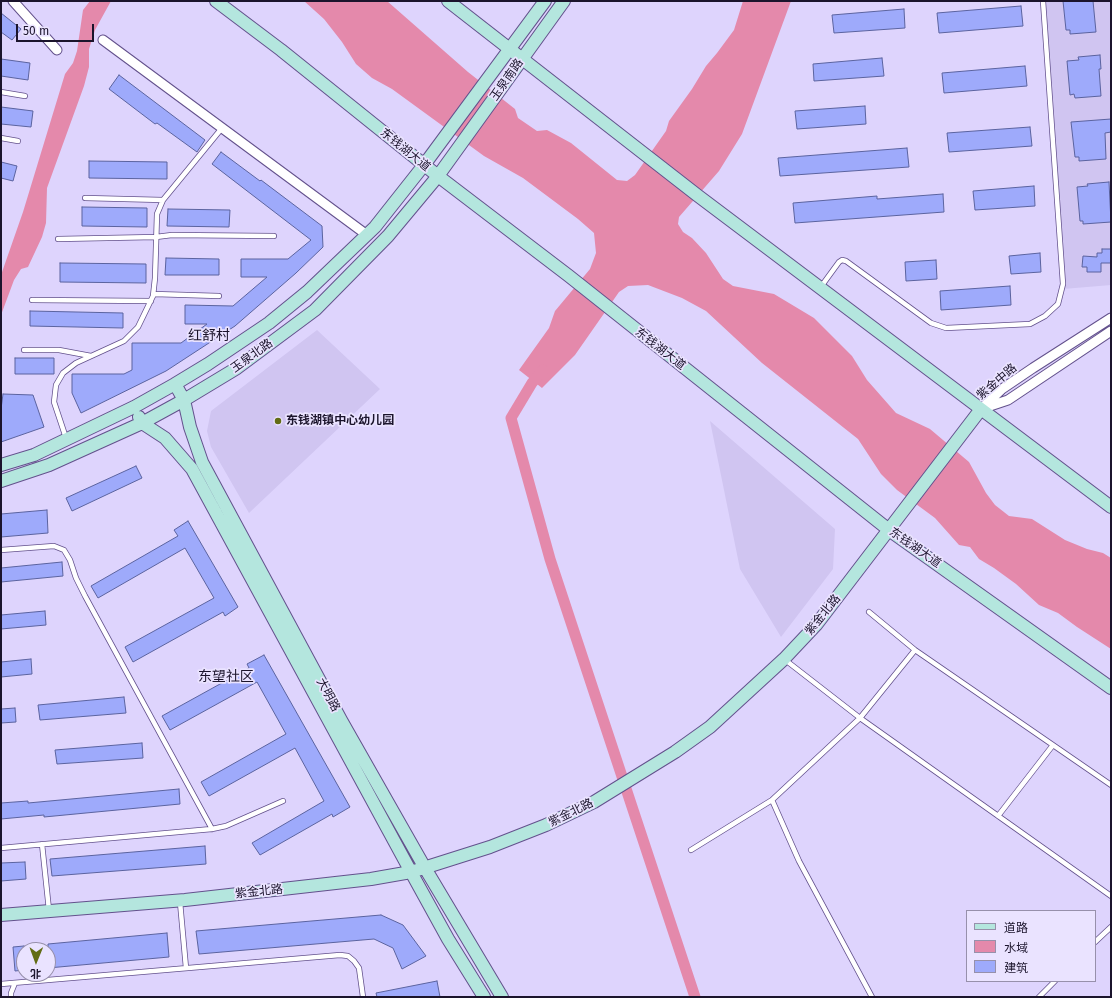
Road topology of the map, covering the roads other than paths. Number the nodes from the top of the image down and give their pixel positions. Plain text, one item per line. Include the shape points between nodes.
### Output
1 (13, 1) edge
2 (216, 1) edge
3 (448, 1) edge
4 (545, 1) edge
5 (564, 1) edge
6 (1044, 1) edge
7 (103, 40) dead end
8 (510, 49) junction
9 (57, 50) dead end
10 (523, 58) junction
11 (1, 92) edge
12 (25, 96) dead end
13 (222, 128) junction
14 (1, 138) edge
15 (18, 141) dead end
16 (438, 147) joint
17 (450, 159) joint
18 (424, 165) junction
19 (438, 176) junction
20 (85, 198) dead end
21 (162, 200) junction
22 (367, 235) junction
23 (274, 236) dead end
24 (156, 237) junction
25 (58, 239) dead end
26 (820, 288) junction
27 (154, 294) junction
28 (219, 296) dead end
29 (32, 300) dead end
30 (151, 301) junction
31 (1111, 318) edge
32 (1111, 331) edge
33 (24, 350) dead end
34 (91, 356) junction
35 (175, 384) junction
36 (184, 400) junction
37 (134, 407) junction
38 (981, 409) junction
39 (142, 423) junction
40 (66, 440) junction
41 (1, 465) edge
42 (1, 481) edge
43 (1111, 507) edge
44 (889, 530) junction
45 (1, 550) edge
46 (869, 612) dead end
47 (915, 650) junction
48 (784, 659) junction
49 (1111, 688) edge
50 (860, 718) junction
51 (1053, 745) junction
52 (1111, 785) edge
53 (772, 800) junction
54 (283, 801) dead end
55 (998, 816) junction
56 (212, 829) junction
57 (42, 844) junction
58 (1, 848) edge
59 (691, 850) dead end
60 (425, 868) junction
61 (411, 872) junction
62 (1111, 896) edge
63 (180, 901) junction
64 (49, 911) junction
65 (1, 915) edge
66 (1111, 927) edge
67 (1096, 941) edge
68 (186, 968) junction
69 (1054, 982) edge
70 (15, 983) junction
71 (1, 984) edge
72 (11, 997) edge
73 (364, 997) edge
74 (484, 997) edge
75 (502, 997) edge
76 (872, 997) edge
77 (1039, 997) edge

1 - 9 street
2 - 18 street, 东钱湖大道
3 - 8 street
4 - 8 street, 玉泉南路
5 - 10 street, 玉泉南路
6 - 26 lane via 1063,284 1058,304 1045,316 1030,324 946,328 931,323 846,261 839,262
7 - 13 street
8 - 10 street
8 - 16 street, 玉泉南路
10 - 17 street, 玉泉南路
10 - 26 street
11 - 12 lane
13 - 21 lane
13 - 22 street
14 - 15 lane
16 - 18 street, 玉泉北路
17 - 19 street, 玉泉北路
18 - 19 street, 东钱湖大道
18 - 22 street, 玉泉北路
19 - 36 street, 玉泉北路 via 388,236 315,310 237,368
19 - 44 street, 东钱湖大道 via 569,276
20 - 21 lane
21 - 24 lane via 157,214
22 - 35 street, 玉泉北路 via 307,292 269,323
23 - 24 lane
24 - 25 lane
24 - 27 lane
26 - 38 street
27 - 28 lane
27 - 30 lane
29 - 30 lane
30 - 34 lane via 138,327 124,341
31 - 38 street, 紫金中路 via 1008,385
32 - 38 street, 紫金中路 via 1008,400
33 - 34 lane via 59,350
34 - 40 lane via 76,362 63,373 56,385 54,402
35 - 36 street, 大明路
35 - 37 street, 玉泉北路
36 - 39 street, 玉泉北路
36 - 60 street, 大明路 via 190,428 202,462 341,720
37 - 39 street
37 - 40 street, 玉泉北路
38 - 43 street
38 - 44 street, 紫金北路
39 - 42 street, 玉泉北路 via 49,465
39 - 61 street, 大明路 via 165,438 192,469
40 - 41 street, 玉泉北路 via 34,455
44 - 48 street, 紫金北路 via 816,625
44 - 49 street, 东钱湖大道
45 - 56 lane via 54,546 64,550 85,596
46 - 47 lane
47 - 50 lane
47 - 51 lane
48 - 50 lane
48 - 60 street, 紫金北路 via 710,727 594,802 532,831
50 - 53 lane
50 - 55 lane
51 - 52 lane
51 - 55 lane
53 - 59 lane
53 - 76 lane via 799,861
54 - 56 lane via 226,826
55 - 62 lane
56 - 57 lane
57 - 58 lane
57 - 64 lane
60 - 61 street, 紫金北路
60 - 75 street, 大明路
61 - 63 street, 紫金北路 via 372,879
61 - 74 street, 大明路
63 - 64 street, 紫金北路
63 - 68 lane
64 - 65 street, 紫金北路
66 - 67 lane
68 - 70 lane
68 - 73 lane via 348,956 359,968
69 - 77 lane
70 - 71 lane
70 - 72 lane via 10,993

